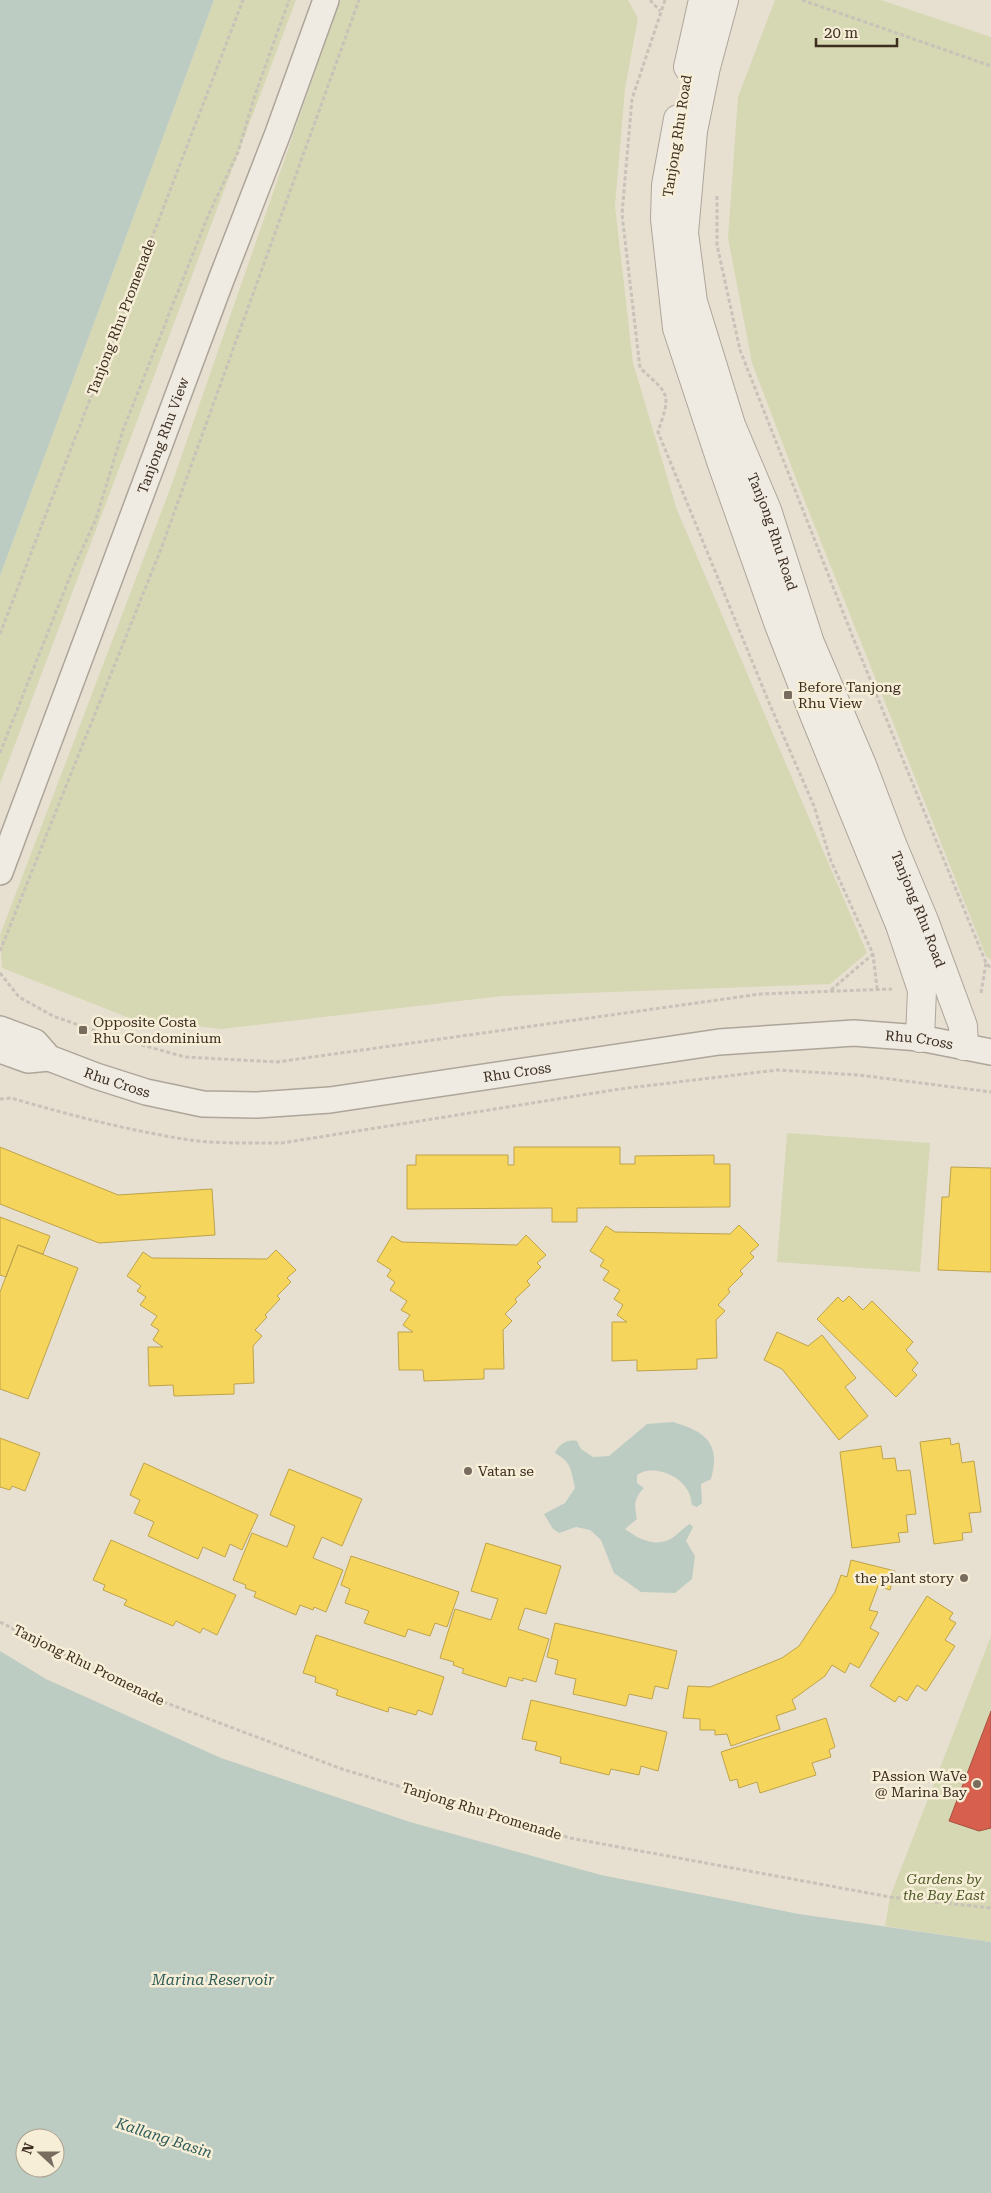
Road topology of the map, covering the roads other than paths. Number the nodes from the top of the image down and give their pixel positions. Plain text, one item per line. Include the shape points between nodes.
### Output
1 (326, 0) edge
2 (703, 0) edge
3 (724, 0) edge
4 (0, 872) edge
5 (0, 1029) edge
6 (920, 1038) junction
7 (964, 1046) junction
8 (0, 1050) edge
9 (991, 1052) edge
10 (49, 1058) junction

1 - 4 street, Tanjong Rhu View
2 - 6 street, Tanjong Rhu Road via 666,185 665,219 677,328 779,624 897,916 922,990
3 - 7 street, Tanjong Rhu Road via 693,131 684,233 693,302 731,425 767,510 810,643 926,923 963,1026
5 - 10 street, Rhu Cross via 35,1042
6 - 7 street, Rhu Cross
6 - 10 street, Rhu Cross via 854,1033 719,1042 330,1100 257,1105 203,1104 146,1092
7 - 9 street, Rhu Cross
8 - 10 street, Rhu Cross via 28,1060

